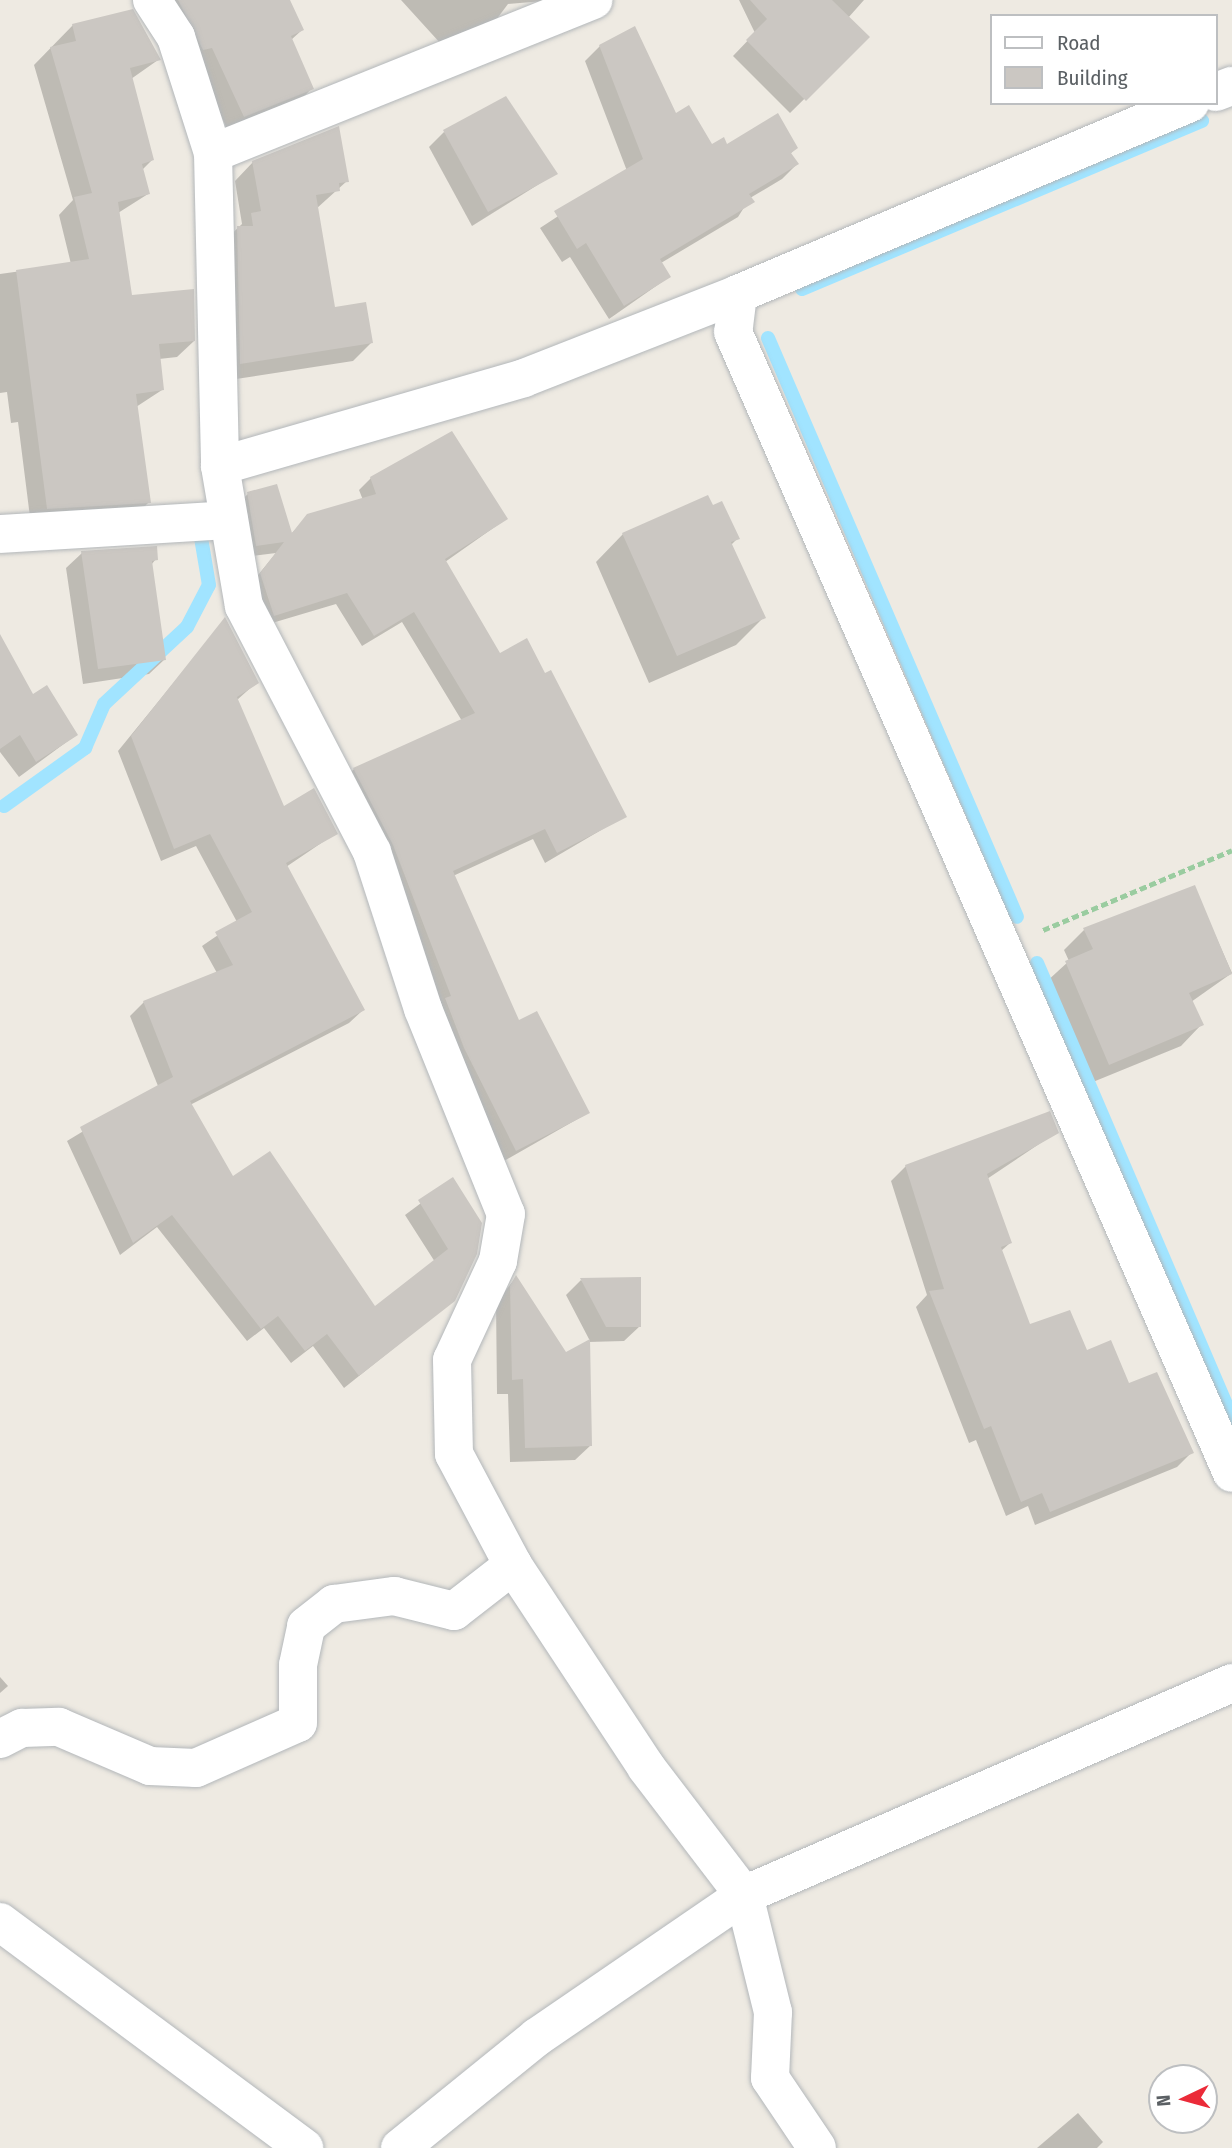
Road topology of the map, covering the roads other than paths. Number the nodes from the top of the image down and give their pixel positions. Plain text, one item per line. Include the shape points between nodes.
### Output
1 (152, 0) edge
2 (593, 0) edge
3 (1185, 105) edge
4 (213, 153) junction
5 (738, 294) junction
6 (220, 466) junction
7 (229, 520) junction
8 (0, 534) edge
9 (1232, 1473) edge
10 (513, 1565) junction
11 (1232, 1683) edge
12 (0, 1739) edge
13 (744, 1895) junction
14 (0, 1922) edge
15 (304, 2148) edge
16 (400, 2148) edge
17 (817, 2148) edge

1 - 4 street via 176,37
2 - 4 street
3 - 5 street
4 - 6 street
5 - 6 street via 524,378
5 - 9 street via 733,332
6 - 7 street
7 - 8 street
7 - 10 street via 244,606 372,852 423,1009 506,1214 498,1261 452,1360 454,1454
10 - 12 street via 454,1612 394,1596 334,1604 306,1626 298,1665 298,1723 196,1768 150,1766 59,1727 22,1728
10 - 13 street via 646,1767
11 - 13 street
13 - 16 street via 537,2036
13 - 17 street via 773,2012 770,2078
14 - 15 street

